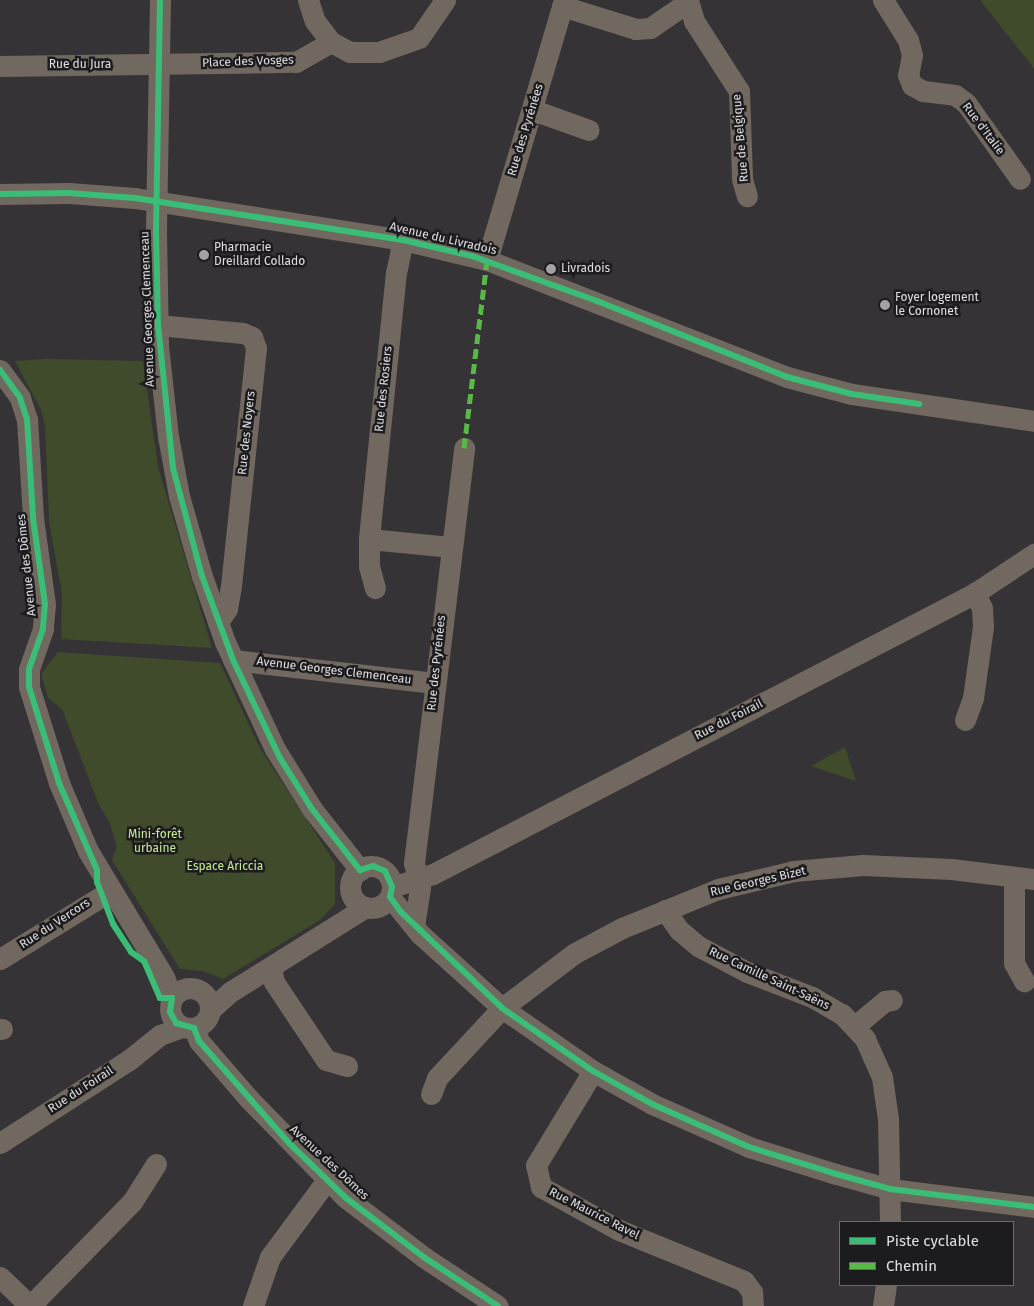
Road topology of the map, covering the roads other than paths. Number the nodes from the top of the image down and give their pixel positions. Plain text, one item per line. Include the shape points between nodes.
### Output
1 (160, 0) edge
2 (308, 0) edge
3 (445, 0) edge
4 (884, 0) edge
5 (688, 1) edge
6 (563, 3) edge
7 (331, 42) junction
8 (159, 65) junction
9 (0, 66) edge
10 (533, 110) junction
11 (589, 130) dead end
12 (1020, 179) dead end
13 (0, 194) edge
14 (748, 196) dead end
15 (157, 201) junction
16 (403, 240) junction
17 (486, 260) junction
18 (158, 325) junction
19 (0, 370) edge
20 (919, 404) junction
21 (1034, 406) edge
22 (1034, 421) edge
23 (464, 448) dead end
24 (369, 539) junction
25 (450, 547) junction
26 (1032, 560) edge
27 (375, 588) dead end
28 (975, 593) junction
29 (218, 622) junction
30 (233, 660) junction
31 (435, 683) junction
32 (964, 720) dead end
33 (360, 870) junction
34 (418, 877) junction
35 (1024, 878) edge
36 (389, 885) junction
37 (110, 891) junction
38 (359, 901) junction
39 (664, 910) junction
40 (414, 926) junction
41 (0, 959) edge
42 (271, 968) junction
43 (1024, 981) dead end
44 (200, 991) junction
45 (230, 992) junction
46 (892, 1000) dead end
47 (502, 1008) junction
48 (210, 1010) junction
49 (179, 1016) junction
50 (855, 1026) junction
51 (347, 1066) dead end
52 (592, 1071) junction
53 (431, 1094) dead end
54 (0, 1143) edge
55 (156, 1164) dead end
56 (327, 1180) junction
57 (890, 1189) junction
58 (1034, 1207) edge
59 (890, 1221) edge
60 (0, 1277) edge
61 (886, 1286) edge
62 (259, 1302) edge
63 (486, 1302) edge
64 (30, 1306) edge
65 (753, 1306) edge
66 (883, 1306) edge

1 - 8 street, Avenue Georges Clemenceau
2 - 7 street via 315,21
3 - 7 street via 432,23 419,38 410,42 380,52 350,52
4 - 12 street, Rue d'Italie via 908,40 912,55 908,75 912,85 923,91 955,94 966,103
5 - 6 street, Rue de Belgique via 650,28 636,28
5 - 14 street, Rue de Belgique via 694,21 738,91 742,179
6 - 10 street, Rue des Pyrénées
7 - 8 street, Place des Vosges via 296,62
8 - 9 street, Rue du Jura
8 - 15 street, Avenue Georges Clemenceau
10 - 11 street
10 - 17 street, Rue des Pyrénées
13 - 15 street, Avenue du Livradois via 69,193
15 - 16 street, Avenue du Livradois
15 - 18 street, Avenue Georges Clemenceau
16 - 17 street, Avenue du Livradois
16 - 24 street, Rue des Rosiers via 396,272
17 - 20 street, Avenue du Livradois via 787,376 852,394
18 - 29 street, Avenue Georges Clemenceau via 173,468 190,539
18 - 29 street, Rue des Noyers via 243,333 252,337 256,348 231,586 227,609
19 - 37 street, Avenue des Dômes via 20,398 28,419 33,518 45,619 29,669 29,687 71,815
20 - 21 street, Avenue du Livradois
20 - 22 street, Avenue du Livradois
23 - 25 street, Rue des Pyrénées
24 - 25 street
24 - 27 street, Rue des Rosiers via 369,566
25 - 31 street, Rue des Pyrénées
26 - 28 street, Rue du Foirail
28 - 32 street via 982,608 984,627 973,698
28 - 34 street, Rue du Foirail via 433,874
29 - 30 street, Avenue Georges Clemenceau
30 - 31 street, Avenue Georges Clemenceau
30 - 33 street, Avenue Georges Clemenceau via 290,775 338,845
31 - 34 street, Rue des Pyrénées via 414,863
33 - 36 street via 373,866
33 - 38 street via 352,880
34 - 36 street, Rue du Foirail
34 - 40 street
35 - 39 street, Rue Georges Bizet via 951,869 863,864 794,870 718,888
35 - 43 street, Rue Georges Bizet via 1014,963
36 - 38 street via 379,906
36 - 40 street
37 - 41 street, Rue du Vercors
37 - 49 street, Avenue des Dômes via 164,977
38 - 42 street via 343,908 338,925
39 - 47 street, Rue Georges Bizet via 575,953
39 - 50 street, Rue Camille Saint-Saëns via 679,930 698,946 746,972 812,997
40 - 47 street
42 - 45 street
42 - 51 street via 274,982 326,1060
44 - 45 street
44 - 48 street via 208,999
44 - 49 street via 182,990
45 - 48 street
46 - 50 street via 885,1000
47 - 52 street
47 - 53 street, Rue Georges Bizet via 437,1078
48 - 49 street, Rue du Foirail via 207,1018
49 - 54 street, Rue du Foirail via 129,1060
49 - 56 street, Avenue des Dômes via 243,1092
50 - 57 street, Rue Camille Saint-Saëns via 872,1050 882,1078 888,1119
52 - 57 street via 652,1104 749,1147
52 - 65 street, Rue Maurice Ravel via 536,1164 541,1187 619,1230 744,1281 752,1292
55 - 64 street via 132,1202
56 - 62 street via 270,1257
56 - 63 street, Avenue des Dômes
57 - 58 street
57 - 59 street, Rue Camille Saint-Saëns
60 - 64 street
61 - 66 street

